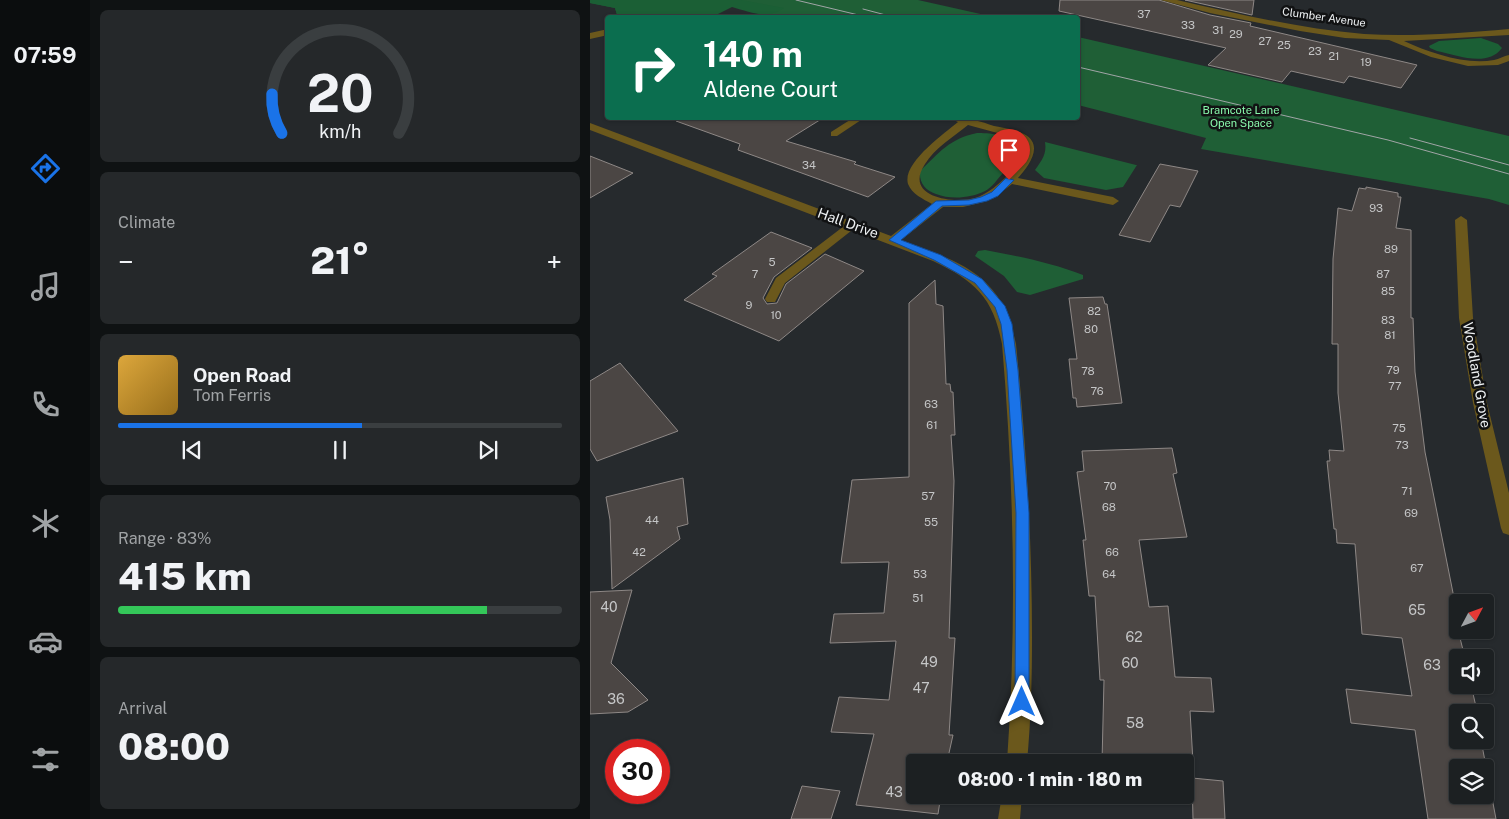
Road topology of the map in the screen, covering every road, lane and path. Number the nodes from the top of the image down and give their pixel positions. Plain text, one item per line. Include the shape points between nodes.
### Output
1 (1165, 0) edge
2 (1506, 32) edge
3 (605, 33) edge
4 (590, 36) edge
5 (1391, 38) junction
6 (1509, 41) edge
7 (1509, 58) edge
8 (856, 120) edge
9 (959, 120) edge
10 (964, 120) edge
11 (590, 126) edge
12 (834, 134) dead end
13 (1009, 180) junction
14 (1113, 201) dead end
15 (940, 203) junction
16 (1461, 220) dead end
17 (852, 225) junction
18 (894, 240) junction
19 (771, 298) dead end
20 (1509, 528) edge
21 (1018, 754) edge
22 (1011, 804) edge
23 (1009, 819) edge

1 - 5 street, Clumber Avenue via 1336,34
2 - 5 street, Clumber Avenue
2 - 6 street, Clumber Avenue
3 - 4 street
5 - 7 street, Clumber Avenue via 1422,52 1470,63 1487,65
8 - 12 lane
9 - 15 street via 912,174 917,192
10 - 13 street via 1020,136 1026,142 1029,155
11 - 17 street, Hall Drive
13 - 14 street
13 - 15 street via 995,194 984,199
15 - 18 street
16 - 20 street, Woodland Grove via 1466,318 1480,403
17 - 18 street, Hall Drive
17 - 19 lane via 780,281
18 - 21 street, Hall Drive via 979,281 1000,306 1006,324 1023,513 1022,702
22 - 23 street

